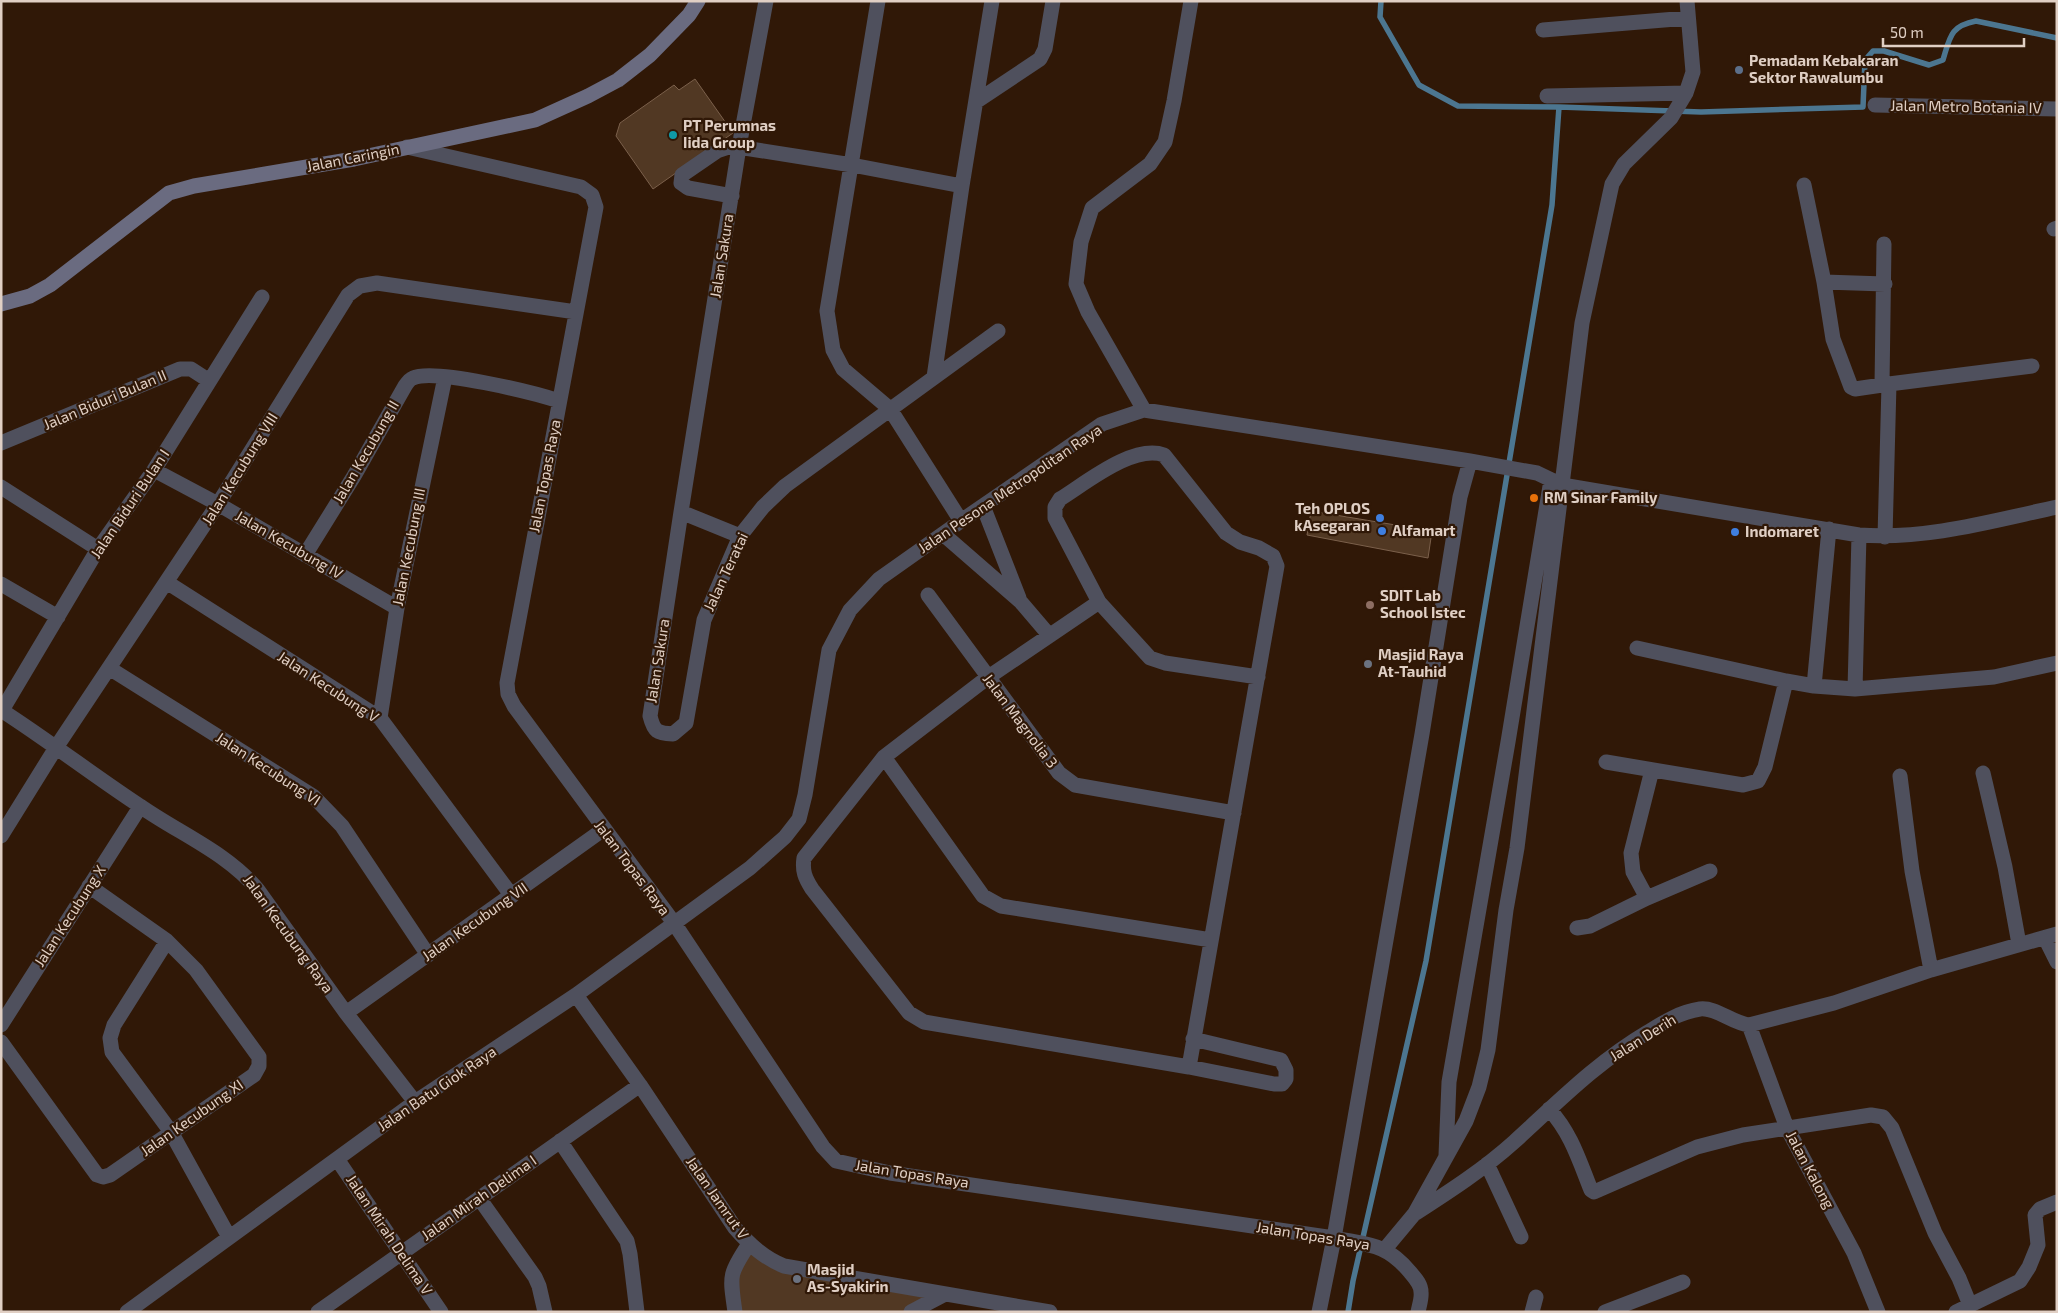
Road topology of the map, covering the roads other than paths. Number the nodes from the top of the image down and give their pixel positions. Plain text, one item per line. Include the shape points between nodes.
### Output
1 (698, 1) edge
2 (766, 1) edge
3 (878, 1) edge
4 (992, 1) edge
5 (1053, 1) edge
6 (1191, 1) edge
7 (1688, 1) edge
8 (1688, 18) junction
9 (1543, 30) dead end
10 (1546, 96) dead end
11 (977, 101) junction
12 (1875, 105) dead end
13 (1679, 106) junction
14 (2057, 109) edge
15 (407, 147) junction
16 (739, 148) junction
17 (852, 165) junction
18 (1804, 185) dead end
19 (962, 186) junction
20 (732, 196) junction
21 (1884, 244) dead end
22 (1824, 282) junction
23 (1884, 284) junction
24 (262, 297) dead end
25 (1, 304) edge
26 (576, 312) junction
27 (998, 331) dead end
28 (2032, 366) dead end
29 (445, 377) junction
30 (934, 377) junction
31 (208, 380) junction
32 (1886, 384) junction
33 (559, 401) junction
34 (890, 409) junction
35 (1144, 410) junction
36 (1, 443) edge
37 (1477, 462) junction
38 (154, 470) junction
39 (1556, 482) junction
40 (1, 487) edge
41 (218, 504) junction
42 (983, 506) junction
43 (2057, 507) edge
44 (681, 512) junction
45 (961, 521) junction
46 (1829, 529) junction
47 (943, 534) junction
48 (1859, 535) junction
49 (740, 536) junction
50 (1885, 537) junction
51 (98, 549) junction
52 (305, 554) junction
53 (168, 583) junction
54 (1, 584) edge
55 (928, 595) dead end
56 (1020, 601) junction
57 (1099, 602) junction
58 (397, 608) junction
59 (58, 617) junction
60 (1049, 635) junction
61 (1637, 648) dead end
62 (2057, 663) edge
63 (109, 668) junction
64 (1258, 677) junction
65 (987, 678) junction
66 (1786, 681) junction
67 (1814, 686) junction
68 (1856, 689) junction
69 (2, 711) edge
70 (380, 718) junction
71 (673, 734) joint
72 (57, 746) junction
73 (884, 757) junction
74 (1606, 762) dead end
75 (1652, 770) junction
76 (1983, 773) dead end
77 (1900, 776) dead end
78 (140, 807) junction
79 (1234, 813) junction
80 (604, 829) junction
81 (1, 836) edge
82 (750, 868) joint
83 (1710, 871) dead end
84 (89, 886) junction
85 (512, 896) junction
86 (1647, 898) junction
87 (674, 923) junction
88 (1577, 928) dead end
89 (2051, 936) edge
90 (1211, 940) junction
91 (166, 941) junction
92 (2019, 944) junction
93 (428, 955) junction
94 (2057, 962) edge
95 (1931, 970) junction
96 (576, 995) junction
97 (346, 1013) junction
98 (1, 1025) edge
99 (1749, 1025) junction
100 (1193, 1039) junction
101 (1, 1042) edge
102 (1189, 1066) junction
103 (640, 1085) junction
104 (415, 1102) junction
105 (1549, 1109) junction
106 (1787, 1128) junction
107 (171, 1132) junction
108 (560, 1141) junction
109 (1446, 1157) junction
110 (337, 1160) junction
111 (1487, 1164) junction
112 (479, 1198) junction
113 (2057, 1202) edge
114 (1415, 1213) junction
115 (229, 1237) junction
116 (1521, 1237) dead end
117 (1341, 1239) junction
118 (748, 1244) junction
119 (1381, 1248) junction
120 (401, 1252) junction
121 (1683, 1282) dead end
122 (945, 1294) junction
123 (1963, 1308) edge
124 (320, 1311) edge
125 (127, 1312) edge
126 (441, 1312) edge
127 (545, 1312) edge
128 (637, 1312) edge
129 (736, 1312) edge
130 (911, 1312) edge
131 (1050, 1312) edge
132 (1319, 1312) edge
133 (1418, 1312) edge
134 (1605, 1312) edge
135 (1878, 1312) edge

1 - 15 main road, Jalan Caringin via 689,15 650,55 618,80 588,96 535,120
2 - 16 street, Jalan Sakura
3 - 17 street
4 - 11 street
5 - 11 street via 1045,49 1040,59
6 - 35 street via 1165,142 1150,164 1092,208 1081,242 1076,284 1088,312
7 - 8 street
8 - 9 street
8 - 13 street via 1693,72
10 - 13 street
11 - 19 street
12 - 14 street, Jalan Metro Botania IV
13 - 39 street via 1624,164 1612,184 1582,323
15 - 25 main road, Jalan Caringin via 170,193 50,285 30,296
15 - 26 street, Jalan Topas Raya via 581,187 592,195 596,207
16 - 17 street
16 - 20 street, Jalan Sakura
16 - 20 street via 732,146 717,151 682,175 681,183 688,188
17 - 19 street
17 - 34 street via 827,310 833,350 843,368
18 - 22 street
19 - 30 street
20 - 44 street, Jalan Sakura
21 - 23 street
22 - 23 street
22 - 32 street via 1833,339 1851,387
23 - 32 street
24 - 31 street, Jalan Biduri Bulan I
26 - 33 street, Jalan Topas Raya
26 - 41 street, Jalan Kecubung VIII via 377,283 360,286 348,295
27 - 30 street, Jalan Teratai
28 - 32 street
29 - 33 street, Jalan Kecubung II
29 - 52 street, Jalan Kecubung II via 415,377 405,386
29 - 58 street, Jalan Kecubung III
30 - 34 street, Jalan Teratai
31 - 36 street, Jalan Biduri Bulan II via 191,368 180,369
31 - 38 street, Jalan Biduri Bulan I
32 - 50 street
33 - 80 street, Jalan Topas Raya via 507,683 508,694
34 - 45 street
34 - 49 street, Jalan Teratai via 785,486
35 - 37 street, Jalan Pesona Metropolitan Raya
35 - 42 street, Jalan Pesona Metropolitan Raya via 1102,424
37 - 39 street, Jalan Pesona Metropolitan Raya via 1536,473
37 - 117 street via 1460,497
38 - 41 street, Jalan Kecubung IV
38 - 51 street, Jalan Biduri Bulan I
39 - 46 street, Jalan Pesona Metropolitan Raya
39 - 109 street via 1449,1082
39 - 109 street via 1517,848 1488,1050 1466,1121
40 - 51 street
41 - 52 street, Jalan Kecubung IV
41 - 53 street, Jalan Kecubung VIII
42 - 45 street, Jalan Pesona Metropolitan Raya
42 - 56 street
43 - 50 street, Jalan Pesona Metropolitan Raya via 1926,534
44 - 49 street
44 - 71 street, Jalan Sakura via 650,716 653,727 660,734
45 - 47 street, Jalan Pesona Metropolitan Raya
46 - 48 street, Jalan Pesona Metropolitan Raya
46 - 67 street
47 - 56 street
47 - 82 street, Jalan Pesona Metropolitan Raya via 879,579 850,610 829,650 805,795 798,819 785,837
48 - 50 street, Jalan Pesona Metropolitan Raya
48 - 68 street
49 - 71 street, Jalan Teratai via 704,620 686,723
51 - 59 street, Jalan Biduri Bulan I
52 - 58 street, Jalan Kecubung IV
53 - 63 street, Jalan Kecubung VIII
53 - 70 street, Jalan Kecubung V
54 - 59 street
55 - 65 street, Jalan Magnolia 3
56 - 60 street
57 - 60 street
57 - 64 street via 1150,658
57 - 64 street via 1059,529 1055,508 1060,499 1119,462 1155,452 1164,455 1226,533 1273,556 1277,566
58 - 70 street, Jalan Kecubung III
59 - 69 street, Jalan Biduri Bulan I
60 - 65 street
61 - 66 street
62 - 68 street via 1994,677
63 - 72 street, Jalan Kecubung VIII
63 - 93 street, Jalan Kecubung VI via 313,796 342,826
64 - 79 street
65 - 73 street
65 - 79 street, Jalan Magnolia 3 via 1059,773 1075,785
66 - 67 street
66 - 75 street via 1765,767 1758,781 1743,785
67 - 68 street
69 - 72 street, Jalan Kecubung Raya
70 - 85 street, Jalan Kecubung V
72 - 78 street, Jalan Kecubung Raya
72 - 81 street, Jalan Kecubung VIII
73 - 90 street via 983,896 1001,906
73 - 102 street via 804,858 802,867 812,889 909,1013 924,1022
74 - 75 street
75 - 86 street via 1631,853 1633,872
76 - 92 street
77 - 95 street via 1912,871
78 - 84 street, Jalan Kecubung X
78 - 97 street, Jalan Kecubung Raya via 244,873
79 - 90 street
80 - 85 street, Jalan Kecubung VII
80 - 87 street, Jalan Topas Raya
82 - 87 street, Jalan Batu Giok Raya
83 - 86 street
84 - 91 street, Jalan Kecubung XI
84 - 98 street, Jalan Kecubung X
85 - 93 street, Jalan Kecubung VII
86 - 88 street via 1590,926
87 - 96 street, Jalan Batu Giok Raya
87 - 117 street, Jalan Topas Raya via 823,1147 836,1161 890,1173
89 - 92 street
89 - 94 street
90 - 100 street
91 - 107 street via 114,1026 110,1038 112,1052
91 - 107 street, Jalan Kecubung XI via 196,970 259,1057 254,1075
92 - 95 street
93 - 97 street, Jalan Kecubung VII
95 - 99 street via 1834,1002
96 - 103 street, Jalan Jamrut V
96 - 104 street, Jalan Batu Giok Raya
97 - 104 street, Jalan Kecubung Raya
99 - 105 street, Jalan Derih via 1739,1024 1716,1011 1701,1009 1676,1016 1625,1045
99 - 106 street, Jalan Kalong
100 - 102 street
100 - 102 street via 1281,1060 1286,1079 1282,1084 1274,1084
101 - 107 street, Jalan Kecubung XI via 97,1175 110,1175
103 - 108 street, Jalan Mirah Delima I
103 - 118 street, Jalan Jamrut V
104 - 110 street, Jalan Batu Giok Raya
105 - 106 street via 1562,1124 1594,1192 1697,1147
105 - 111 street, Jalan Derih
106 - 123 street via 1871,1114 1883,1117 1892,1128 1935,1233 1959,1278
106 - 135 street, Jalan Kalong via 1854,1253
107 - 115 street
108 - 112 street, Jalan Mirah Delima I
108 - 128 street via 627,1241
109 - 114 street
110 - 115 street, Jalan Batu Giok Raya
110 - 120 street, Jalan Mirah Delima V
111 - 114 street, Jalan Derih
111 - 116 street
112 - 120 street, Jalan Mirah Delima I
112 - 127 street via 535,1276
113 - 123 street via 2040,1209 2035,1215 2038,1245 2020,1281
114 - 119 street
115 - 125 street, Jalan Batu Giok Raya
117 - 119 street, Jalan Topas Raya
117 - 132 street
118 - 122 street, Jalan Jamrut V via 768,1260 784,1266
118 - 129 street via 731,1274
119 - 133 street via 1400,1259 1418,1281 1422,1292
120 - 124 street, Jalan Mirah Delima I
120 - 126 street, Jalan Mirah Delima V
121 - 134 street
122 - 130 street
122 - 131 street, Jalan Jamrut V

